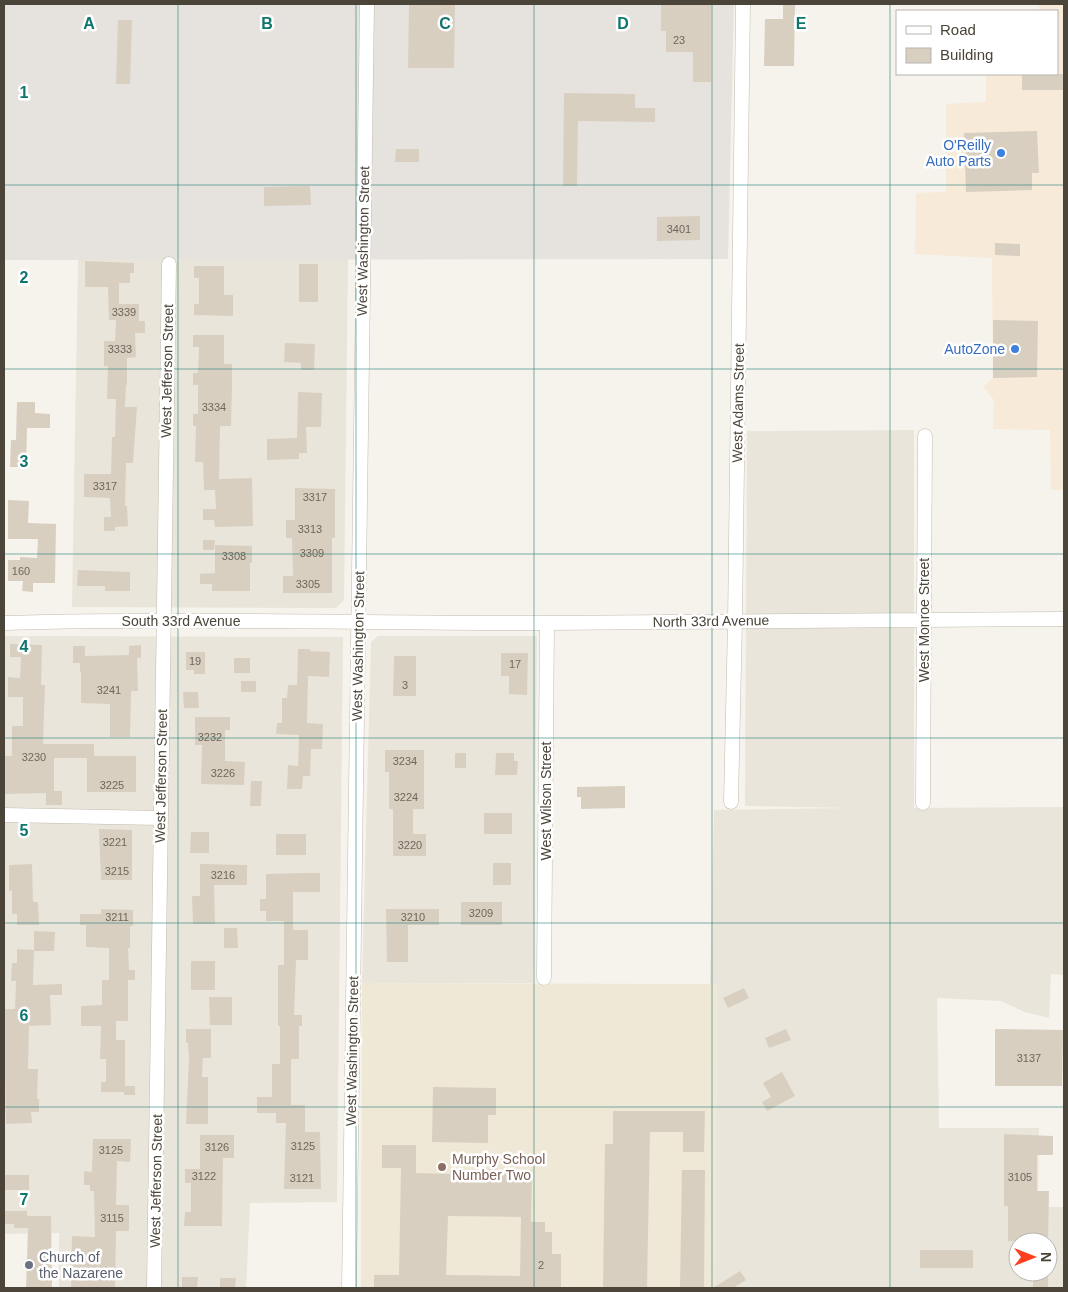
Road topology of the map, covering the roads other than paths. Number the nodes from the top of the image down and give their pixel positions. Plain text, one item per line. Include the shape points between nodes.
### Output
1 (367, 4) edge
2 (743, 4) edge
3 (169, 264) dead end
4 (925, 436) dead end
5 (1064, 619) edge
6 (924, 620) junction
7 (163, 621) junction
8 (358, 621) junction
9 (735, 621) junction
10 (4, 623) edge
11 (547, 623) junction
12 (732, 802) dead end
13 (922, 803) dead end
14 (4, 815) edge
15 (160, 818) junction
16 (544, 978) dead end
17 (154, 1288) edge
18 (349, 1288) edge

1 - 8 street, West Washington Street
2 - 9 street, West Adams Street
3 - 7 street, West Jefferson Street
4 - 6 street, West Monroe Street
5 - 6 street, North 33rd Avenue
6 - 9 street, North 33rd Avenue
6 - 13 street, West Monroe Street
7 - 8 street, South 33rd Avenue
7 - 10 street, South 33rd Avenue
7 - 15 street, West Jefferson Street
8 - 11 street, North 33rd Avenue
8 - 18 street, West Washington Street
9 - 11 street, North 33rd Avenue
9 - 12 street, West Adams Street
11 - 16 street, West Wilson Street
14 - 15 street
15 - 17 street, West Jefferson Street

